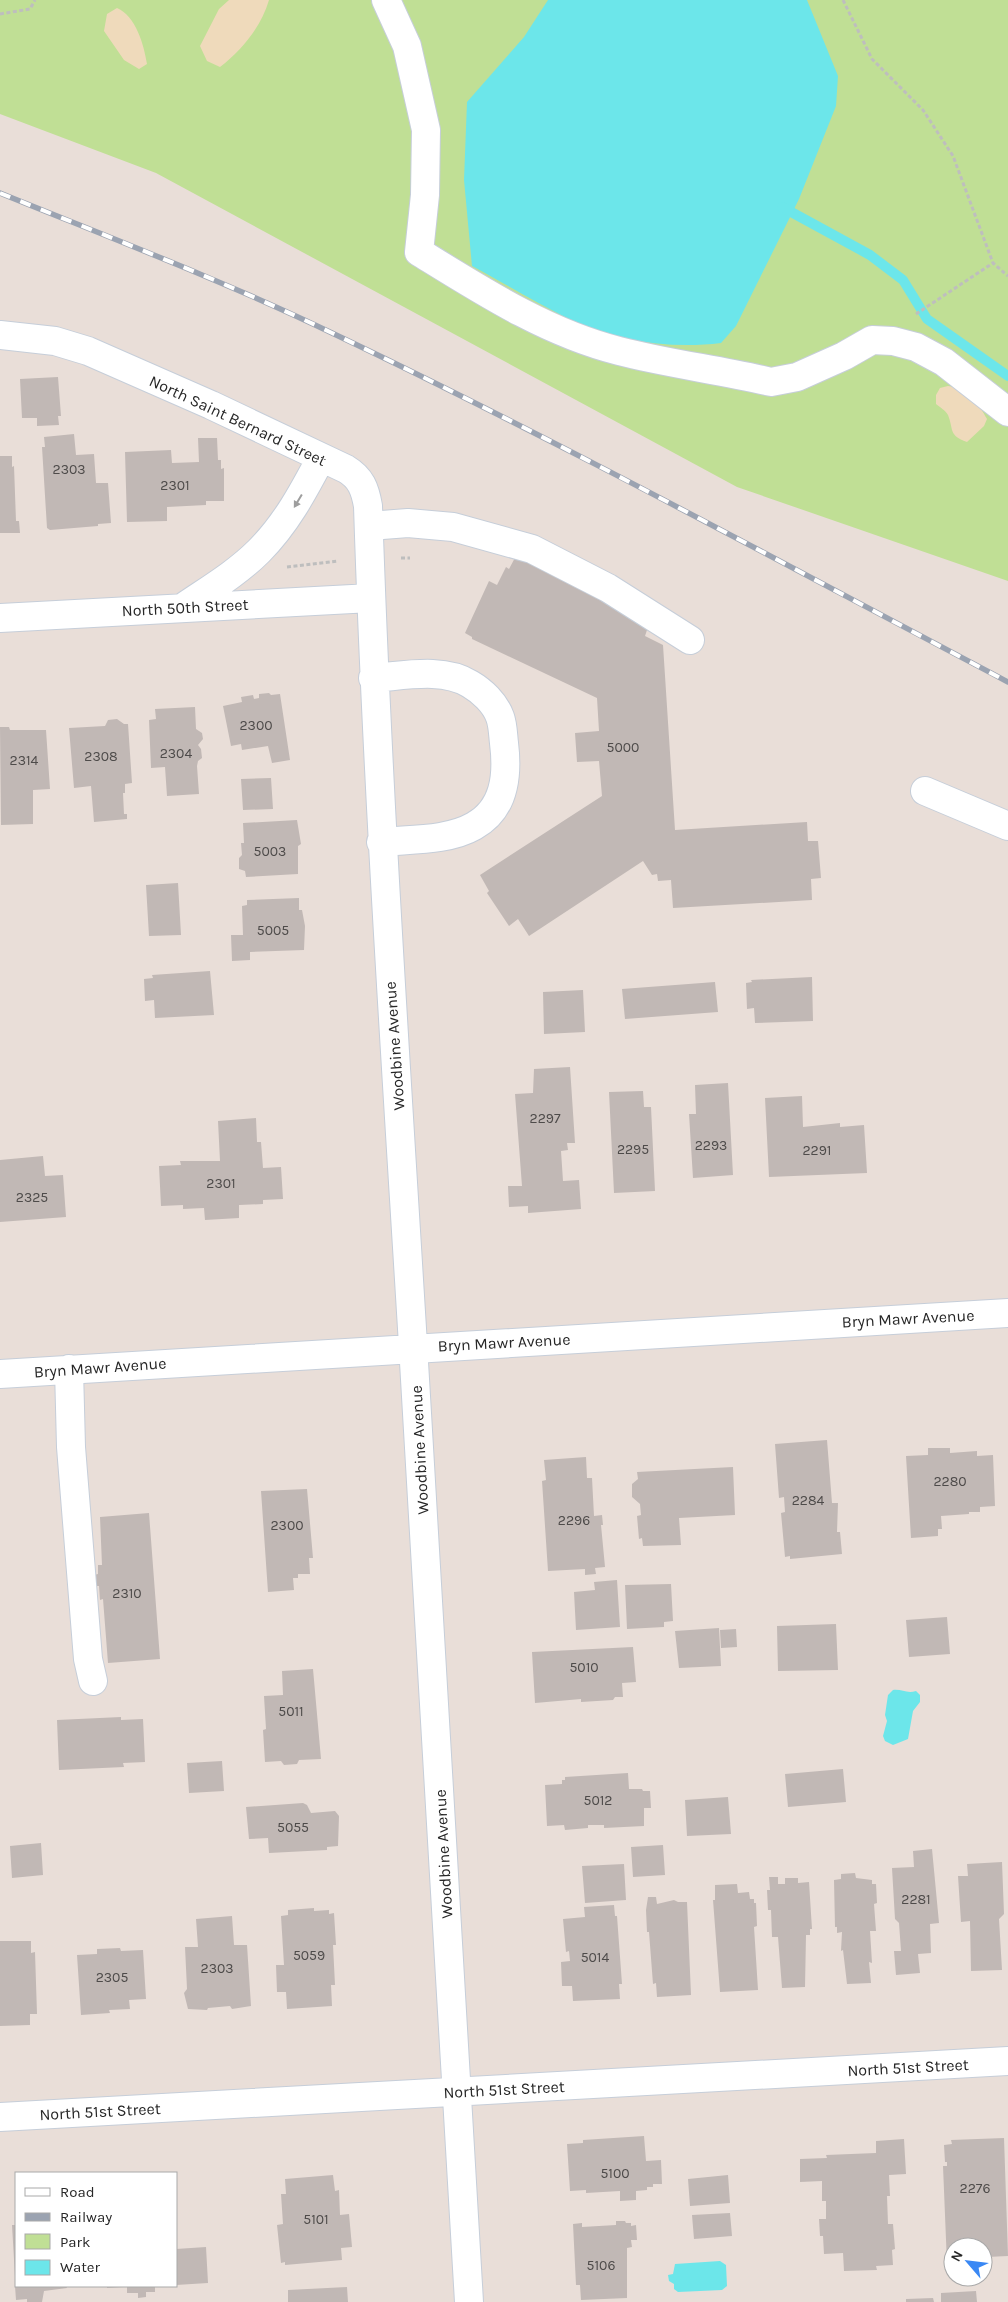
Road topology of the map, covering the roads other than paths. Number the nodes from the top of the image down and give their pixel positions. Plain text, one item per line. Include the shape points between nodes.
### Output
1 (386, 0) edge
2 (0, 335) edge
3 (1008, 412) edge
4 (321, 458) junction
5 (369, 526) junction
6 (371, 598) junction
7 (185, 606) junction
8 (0, 618) edge
9 (690, 640) dead end
10 (373, 678) junction
11 (925, 791) dead end
12 (1008, 826) edge
13 (381, 842) junction
14 (1008, 1313) edge
15 (413, 1348) junction
16 (69, 1369) junction
17 (0, 1374) edge
18 (93, 1681) dead end
19 (1008, 2061) edge
20 (456, 2091) junction
21 (0, 2117) edge
22 (469, 2302) edge

1 - 3 street via 407,46 426,130 425,195 419,252 548,326 618,351 771,382 797,377 872,340 893,341 916,347 944,362
2 - 4 street, North Saint Bernard Street via 55,341 88,351
4 - 5 street, North Saint Bernard Street via 360,481 366,491
4 -> 7 street via 291,513 259,552
5 - 6 street, North Saint Bernard Street
5 - 9 street via 408,523 453,528 532,549 608,588
6 - 7 street, North 50th Street
6 - 10 street, Woodbine Avenue
7 - 8 street, North 50th Street
10 - 13 street, Woodbine Avenue
10 - 13 street via 434,674 469,683 492,703 500,717 507,764 506,781 499,799 490,814 474,826 455,834
11 - 12 street
13 - 15 street, Woodbine Avenue
14 - 15 street, Bryn Mawr Avenue
15 - 16 street, Bryn Mawr Avenue
15 - 20 street, Woodbine Avenue
16 - 17 street, Bryn Mawr Avenue
16 - 18 street via 70,1448 88,1659
19 - 20 street, North 51st Street
20 - 21 street, North 51st Street
20 - 22 street, Woodbine Avenue

